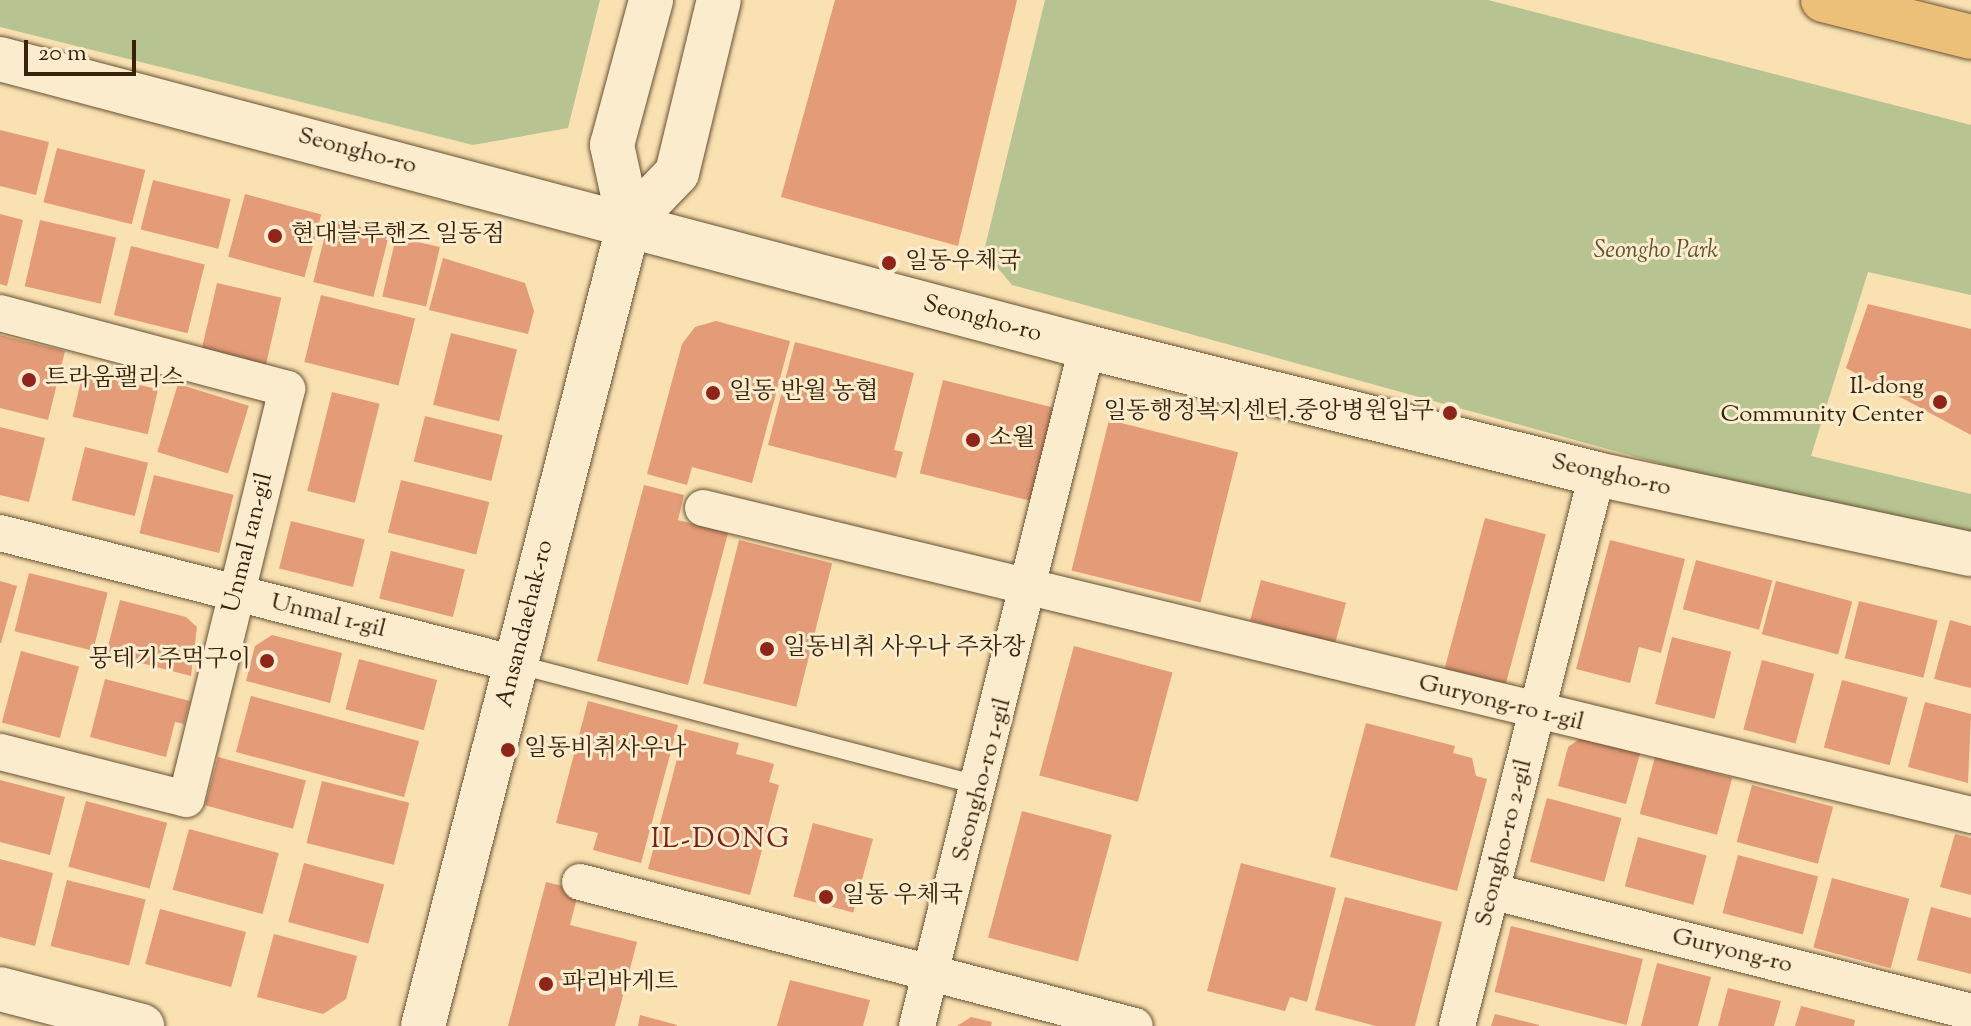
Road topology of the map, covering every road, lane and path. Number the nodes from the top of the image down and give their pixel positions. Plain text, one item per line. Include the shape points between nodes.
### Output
1 (651, 0) edge
2 (719, 0) edge
3 (1823, 0) edge
4 (1967, 38) edge
5 (0, 59) edge
6 (629, 223) junction
7 (0, 313) edge
8 (1087, 347) junction
9 (1597, 474) junction
10 (703, 508) dead end
11 (0, 533) edge
12 (1971, 554) edge
13 (1032, 590) junction
14 (237, 594) junction
15 (516, 664) junction
16 (1538, 713) junction
17 (0, 752) edge
18 (982, 786) junction
19 (1971, 815) edge
20 (580, 882) dead end
21 (1494, 892) junction
22 (933, 970) junction
23 (0, 989) edge
24 (1971, 1012) edge
25 (142, 1026) edge
26 (423, 1026) edge
27 (917, 1026) edge
28 (1135, 1026) edge
29 (1457, 1026) edge

1 - 6 street, Ansandaehak-ro via 612,145
2 - 6 street, Ansandaehak-ro via 677,173
3 - 4 highway
5 - 6 street, Seongho-ro
6 - 8 street, Seongho-ro
6 - 15 street, Ansandaehak-ro
7 - 14 street, Unmal 1an-gil via 287,389
8 - 9 street, Seongho-ro
8 - 13 street, Seongho-ro 1-gil
9 - 12 street, Seongho-ro
9 - 16 street, Seongho-ro 2-gil
10 - 13 street
11 - 14 street, Unmal 1-gil
13 - 16 street, Guryong-ro 1-gil
13 - 18 street, Seongho-ro 1-gil
14 - 15 street, Unmal 1-gil
14 - 17 street, Unmal 1an-gil via 186,799
15 - 18 lane
15 - 26 street, Ansandaehak-ro
16 - 19 street, Guryong-ro 1-gil
16 - 21 street, Seongho-ro 2-gil
18 - 22 street, Seongho-ro 1-gil
20 - 22 street
21 - 24 street, Guryong-ro
21 - 29 street, Seongho-ro 2-gil
22 - 27 street, Seongho-ro 1-gil
22 - 28 street
23 - 25 street

